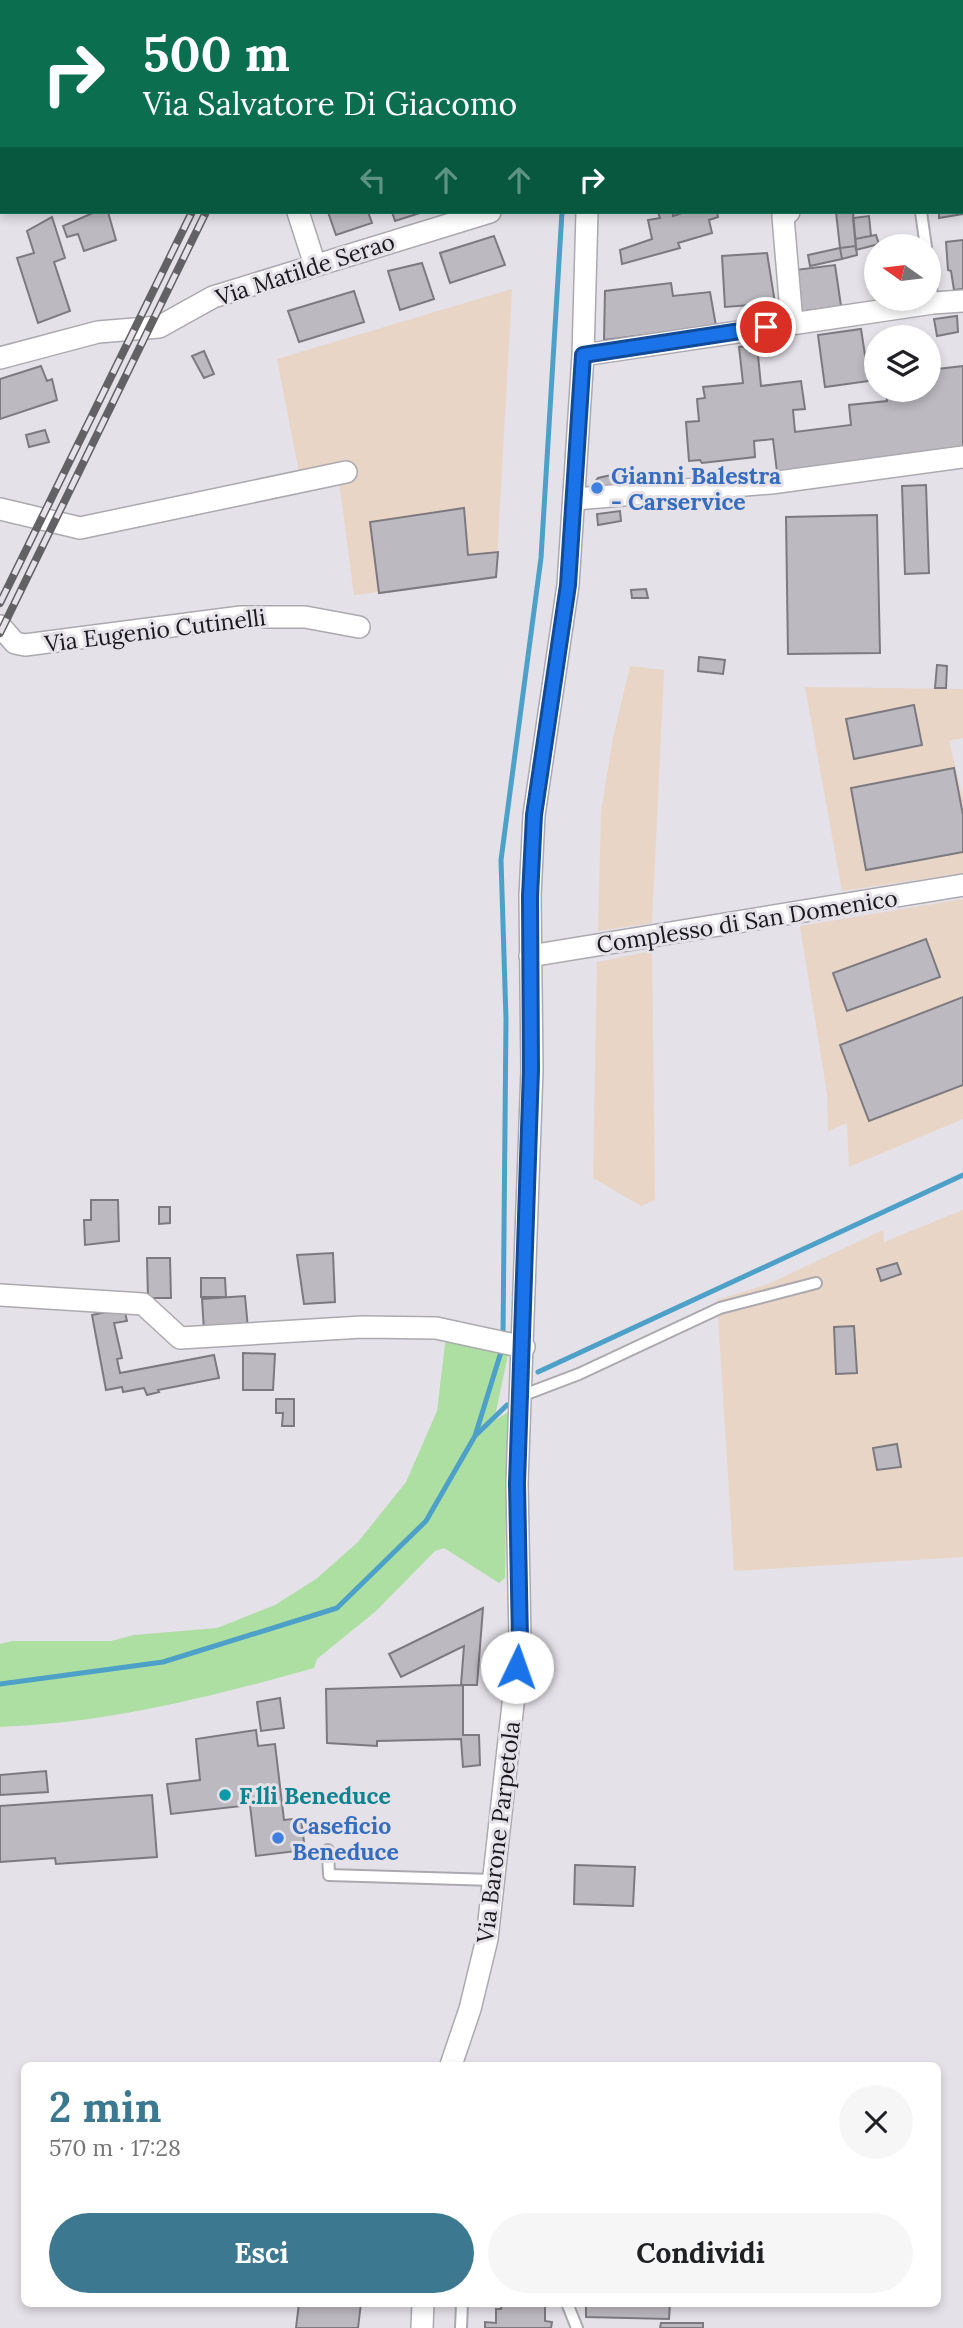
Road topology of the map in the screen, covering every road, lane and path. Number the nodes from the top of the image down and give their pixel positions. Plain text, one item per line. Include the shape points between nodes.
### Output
1 (299, 214) edge
2 (472, 214) edge
3 (587, 214) edge
4 (787, 214) edge
5 (921, 214) edge
6 (454, 216) edge
7 (924, 234) edge
8 (315, 265) junction
9 (963, 302) edge
10 (942, 303) edge
11 (870, 312) edge
12 (792, 323) junction
13 (583, 355) junction
14 (0, 358) edge
15 (963, 457) edge
16 (346, 472) dead end
17 (575, 499) junction
18 (0, 509) edge
19 (0, 626) edge
20 (359, 627) dead end
21 (963, 885) edge
22 (530, 956) junction
23 (816, 1283) dead end
24 (0, 1295) edge
25 (524, 1347) junction
26 (521, 1396) junction
27 (328, 1850) dead end
28 (493, 1880) junction
29 (451, 2062) edge
30 (423, 2307) edge
31 (462, 2307) edge
32 (569, 2307) edge
33 (422, 2328) edge
34 (461, 2328) edge
35 (577, 2328) edge

1 - 8 street
2 - 6 street, Via Matilde Serao
3 - 13 street, Via Barone Parpetola
4 - 12 street via 783,217
5 - 7 lane
6 - 8 street, Via Matilde Serao
8 - 14 street, Via Matilde Serao via 213,297 159,327 89,334
9 - 10 street
11 - 12 street
12 - 13 street
13 - 17 street, Via Barone Parpetola
15 - 17 street via 771,483
16 - 18 street via 80,528
17 - 22 street, Via Barone Parpetola via 566,605 534,815
19 - 20 street, Via Eugenio Cutinelli via 15,643 25,645 242,617 305,617
21 - 22 street, Complesso di San Domenico
22 - 25 street, Via Barone Parpetola
23 - 26 lane via 720,1308
24 - 25 street via 143,1304 180,1338 362,1327 436,1328
25 - 26 street, Via Barone Parpetola
26 - 28 street, Via Barone Parpetola via 520,1641
27 - 28 lane via 329,1875
28 - 29 street, Via Barone Parpetola via 470,2009
30 - 33 street
31 - 34 lane
32 - 35 lane

